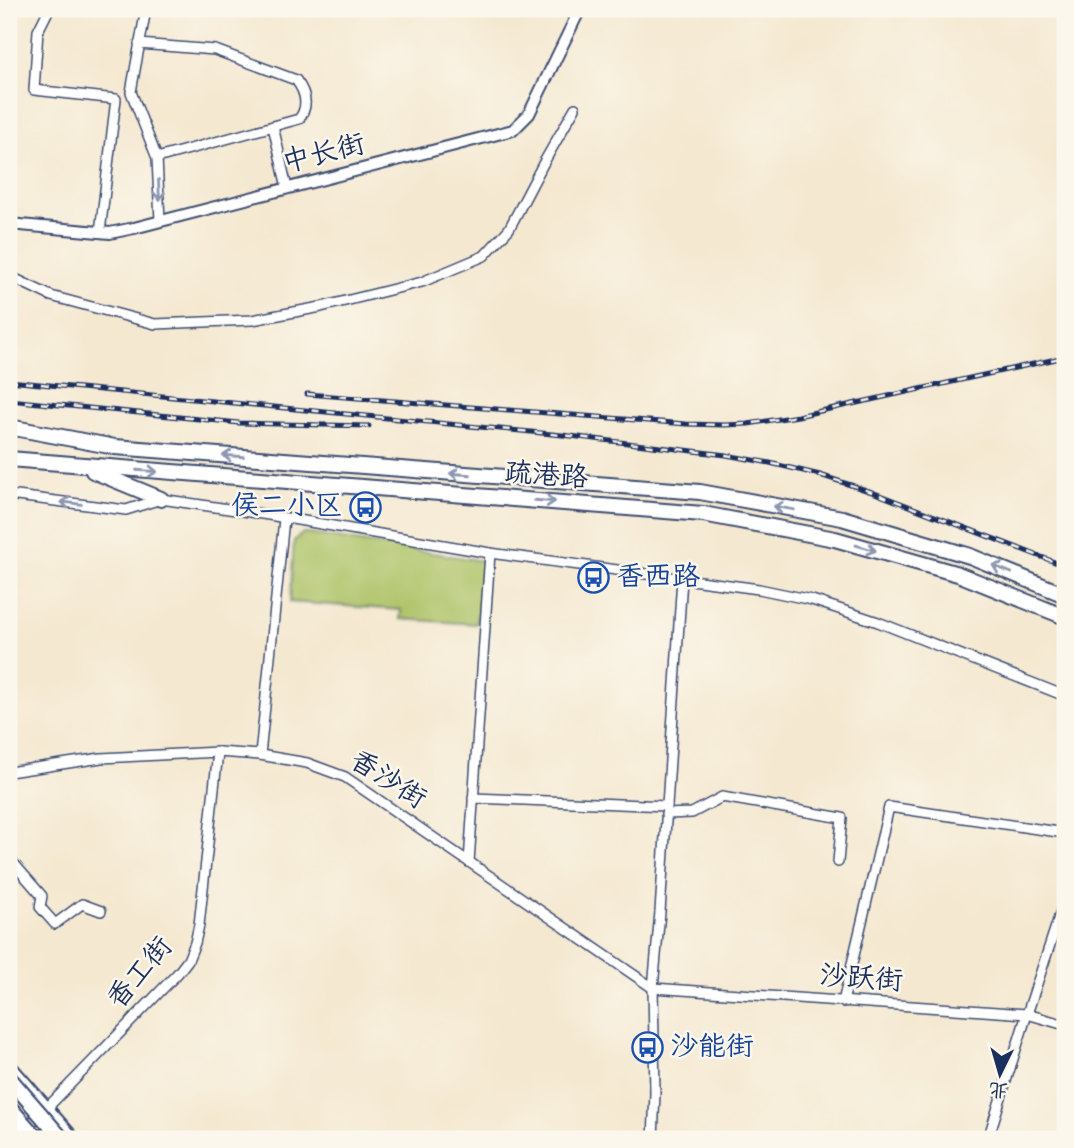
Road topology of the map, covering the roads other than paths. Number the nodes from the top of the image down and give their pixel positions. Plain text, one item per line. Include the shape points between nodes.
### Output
1 (49, 9) edge
2 (146, 9) edge
3 (580, 9) edge
4 (139, 44) junction
5 (575, 108) dead end
6 (273, 126) junction
7 (157, 158) junction
8 (288, 188) junction
9 (160, 221) junction
10 (9, 224) edge
11 (100, 232) junction
12 (9, 276) edge
13 (9, 427) edge
14 (9, 436) edge
15 (115, 447) junction
16 (9, 459) edge
17 (79, 466) junction
18 (9, 495) edge
19 (161, 499) junction
20 (284, 519) junction
21 (490, 554) junction
22 (682, 579) junction
23 (1065, 595) edge
24 (1065, 617) edge
25 (1065, 696) edge
26 (218, 752) junction
27 (260, 755) junction
28 (9, 772) edge
29 (473, 798) junction
30 (667, 810) junction
31 (1065, 833) edge
32 (9, 858) edge
33 (469, 862) junction
34 (838, 862) dead end
35 (1065, 899) edge
36 (101, 911) dead end
37 (653, 988) junction
38 (843, 1002) junction
39 (1027, 1014) junction
40 (1065, 1025) edge
41 (9, 1067) edge
42 (9, 1078) edge
43 (9, 1107) edge
44 (46, 1109) junction
45 (9, 1122) edge
46 (18, 1137) edge
47 (37, 1139) edge
48 (62, 1139) edge
49 (72, 1139) edge
50 (653, 1139) edge
51 (988, 1139) edge

1 - 11 street via 38,32 34,90 116,99
2 - 4 street
3 - 8 street, 中长街 via 529,114 513,130
4 - 6 street via 215,50 296,80 306,97 305,111 299,119
4 - 7 street via 131,92
5 - 12 street via 509,229 484,256 422,282 252,320 155,324 51,296
6 - 7 street
6 - 8 street
7 -> 9 street
8 - 9 street, 中长街
9 - 11 street, 中长街
10 - 11 street, 中长街
13 - 15 main road
14 - 15 main road
23 -> 15 main road via 970,556 842,518 700,492
16 - 17 main road, 疏港路
17 - 19 main road
17 -> 24 main road, 疏港路 via 704,514 860,546 958,574
19 -> 18 street via 126,510
19 - 20 street
20 - 21 street
20 - 27 street
21 - 22 street
21 - 29 street
22 - 25 street via 812,600
22 - 30 street
26 - 27 street, 香沙街
26 - 28 street, 香沙街 via 101,758
26 - 44 street, 香工街 via 199,925 188,960
27 - 33 street, 香沙街 via 307,763 345,777
29 - 30 street
29 - 33 street
30 - 34 street via 692,813 722,797 842,818
30 - 37 street
31 - 38 street via 889,807
32 - 36 street via 42,896 40,907 55,924 82,904
33 - 37 street, 香沙街
35 - 39 street
37 - 38 street, 沙跃街
37 - 50 street
38 - 39 street, 沙跃街
39 - 40 street, 沙跃街
39 - 51 street
41 - 44 main road
42 - 48 main road, bridge
43 - 47 main road, bridge
44 - 46 street, 香工街
44 - 49 main road
45 - 46 main road

